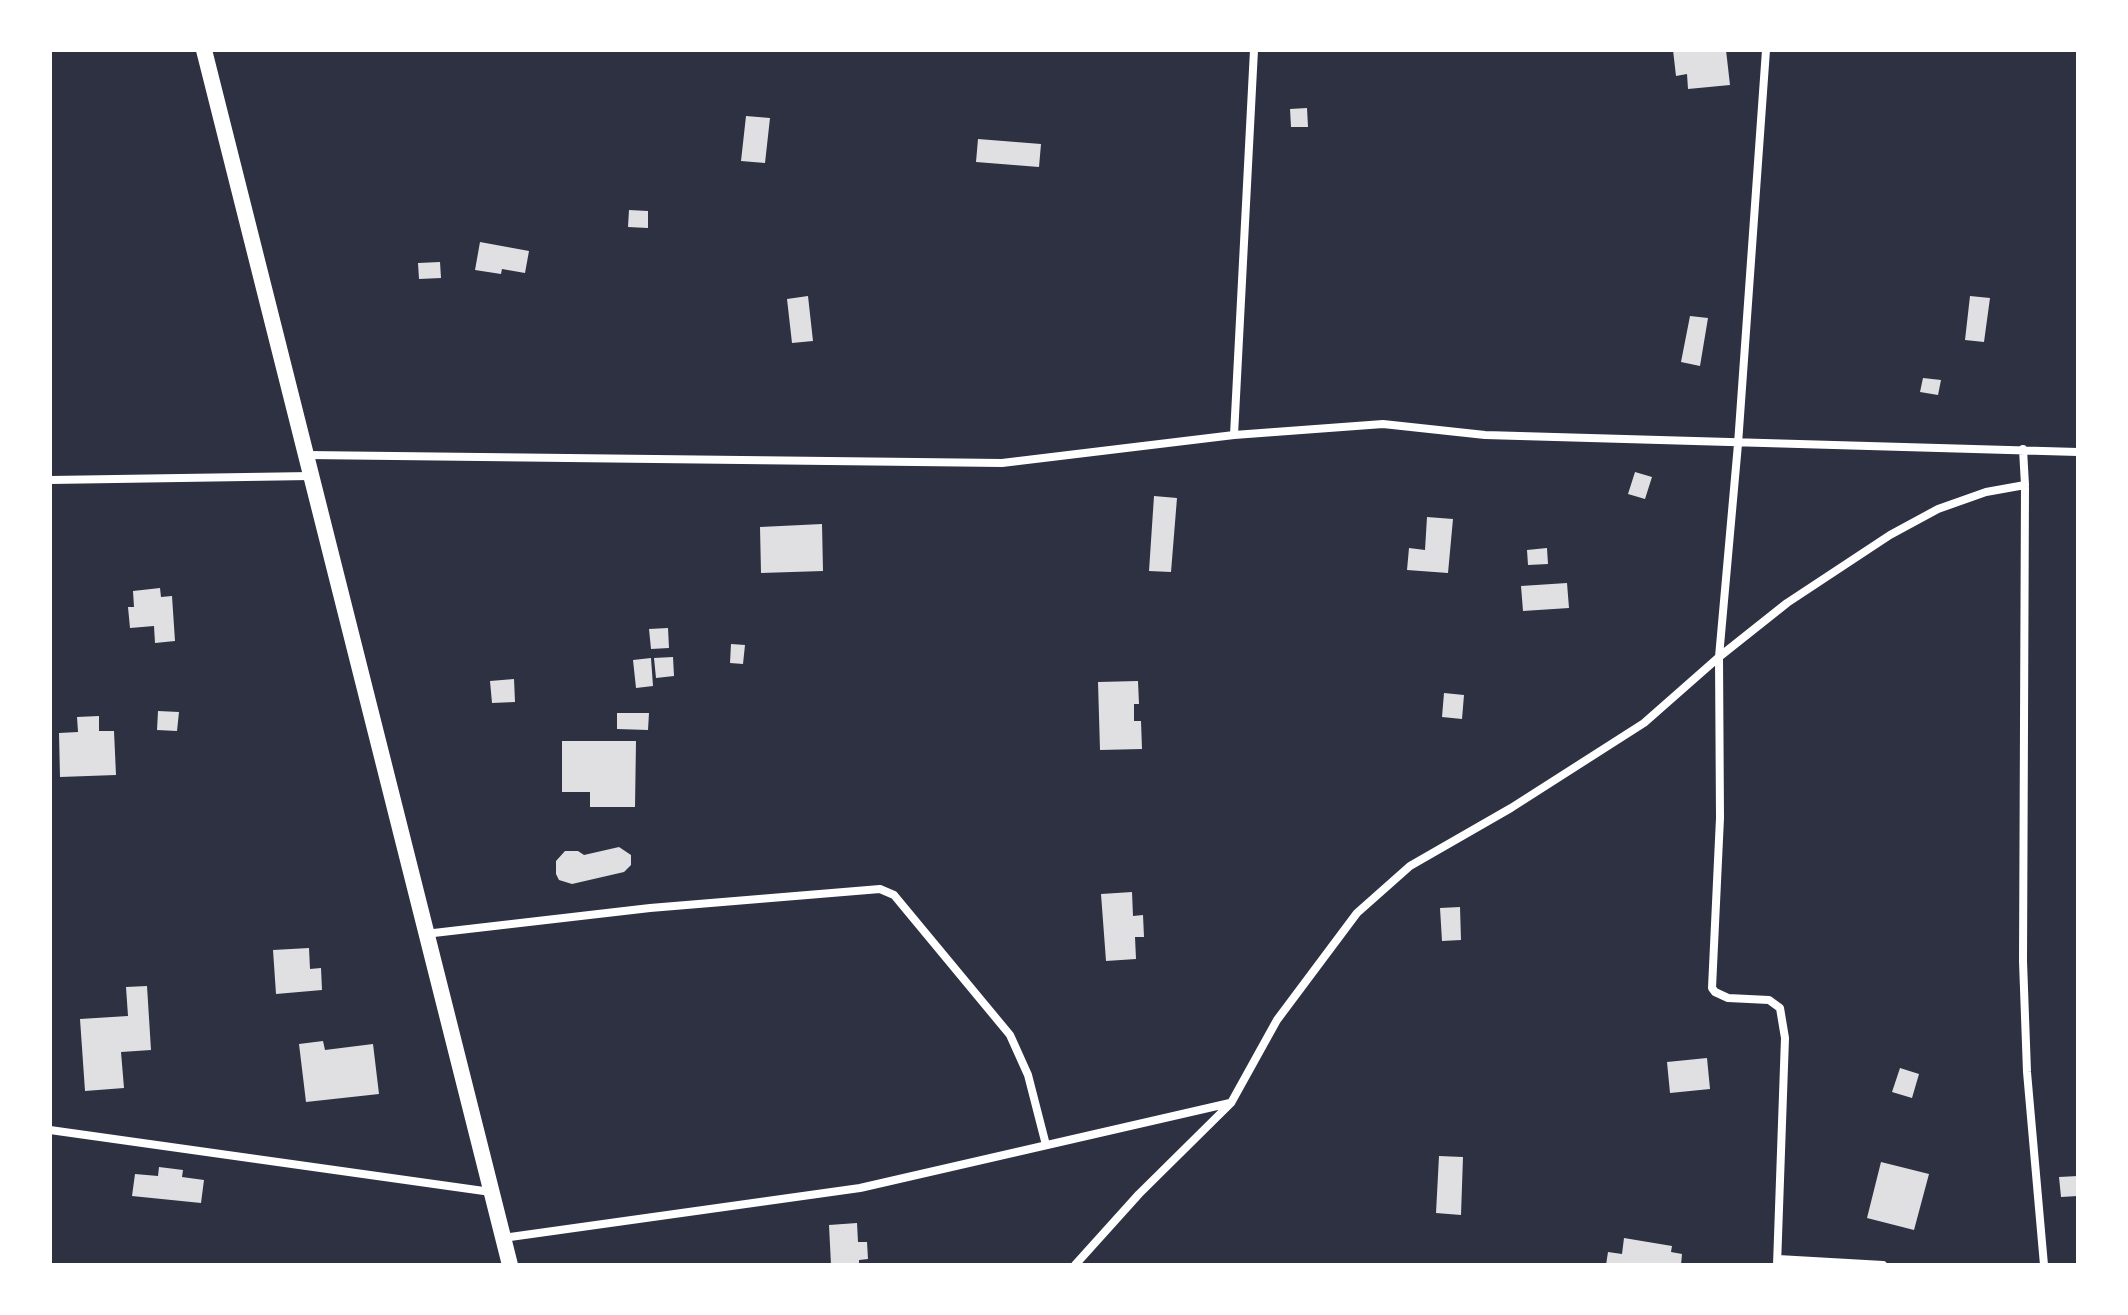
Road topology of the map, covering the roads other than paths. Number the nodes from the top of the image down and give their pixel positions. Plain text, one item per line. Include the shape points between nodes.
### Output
1 (204, 50) edge
2 (1254, 50) edge
3 (1766, 50) edge
4 (1234, 435) junction
5 (1738, 444) junction
6 (2023, 449) junction
7 (2078, 452) edge
8 (307, 455) junction
9 (312, 476) junction
10 (50, 480) edge
11 (2025, 485) junction
12 (1719, 657) junction
13 (425, 934) junction
14 (1231, 1103) junction
15 (50, 1130) edge
16 (1046, 1145) junction
17 (491, 1192) junction
18 (503, 1238) junction
19 (1778, 1262) edge
20 (510, 1265) edge
21 (1075, 1265) edge
22 (1883, 1265) edge
23 (2044, 1265) edge

1 - 8 main road
2 - 4 street
3 - 5 street
4 - 5 street via 1383,424 1485,435
4 - 8 street via 1002,463
5 - 6 street
5 - 12 street
6 - 7 street
6 - 11 street
8 - 9 main road
9 - 10 street
9 - 13 main road
11 - 12 street via 1986,492 1913,521 1787,603
11 - 23 street via 2023,961
12 - 14 street via 1644,723 1410,866 1357,913 1277,1020
12 - 19 street via 1720,818 1712,988 1728,998 1769,1000 1780,1008 1785,1038
13 - 16 street via 880,889 894,895 1010,1035 1028,1075
13 - 17 main road
14 - 16 street
14 - 21 street
15 - 17 street
16 - 18 street via 860,1188
17 - 18 main road
18 - 20 main road
19 - 22 street

